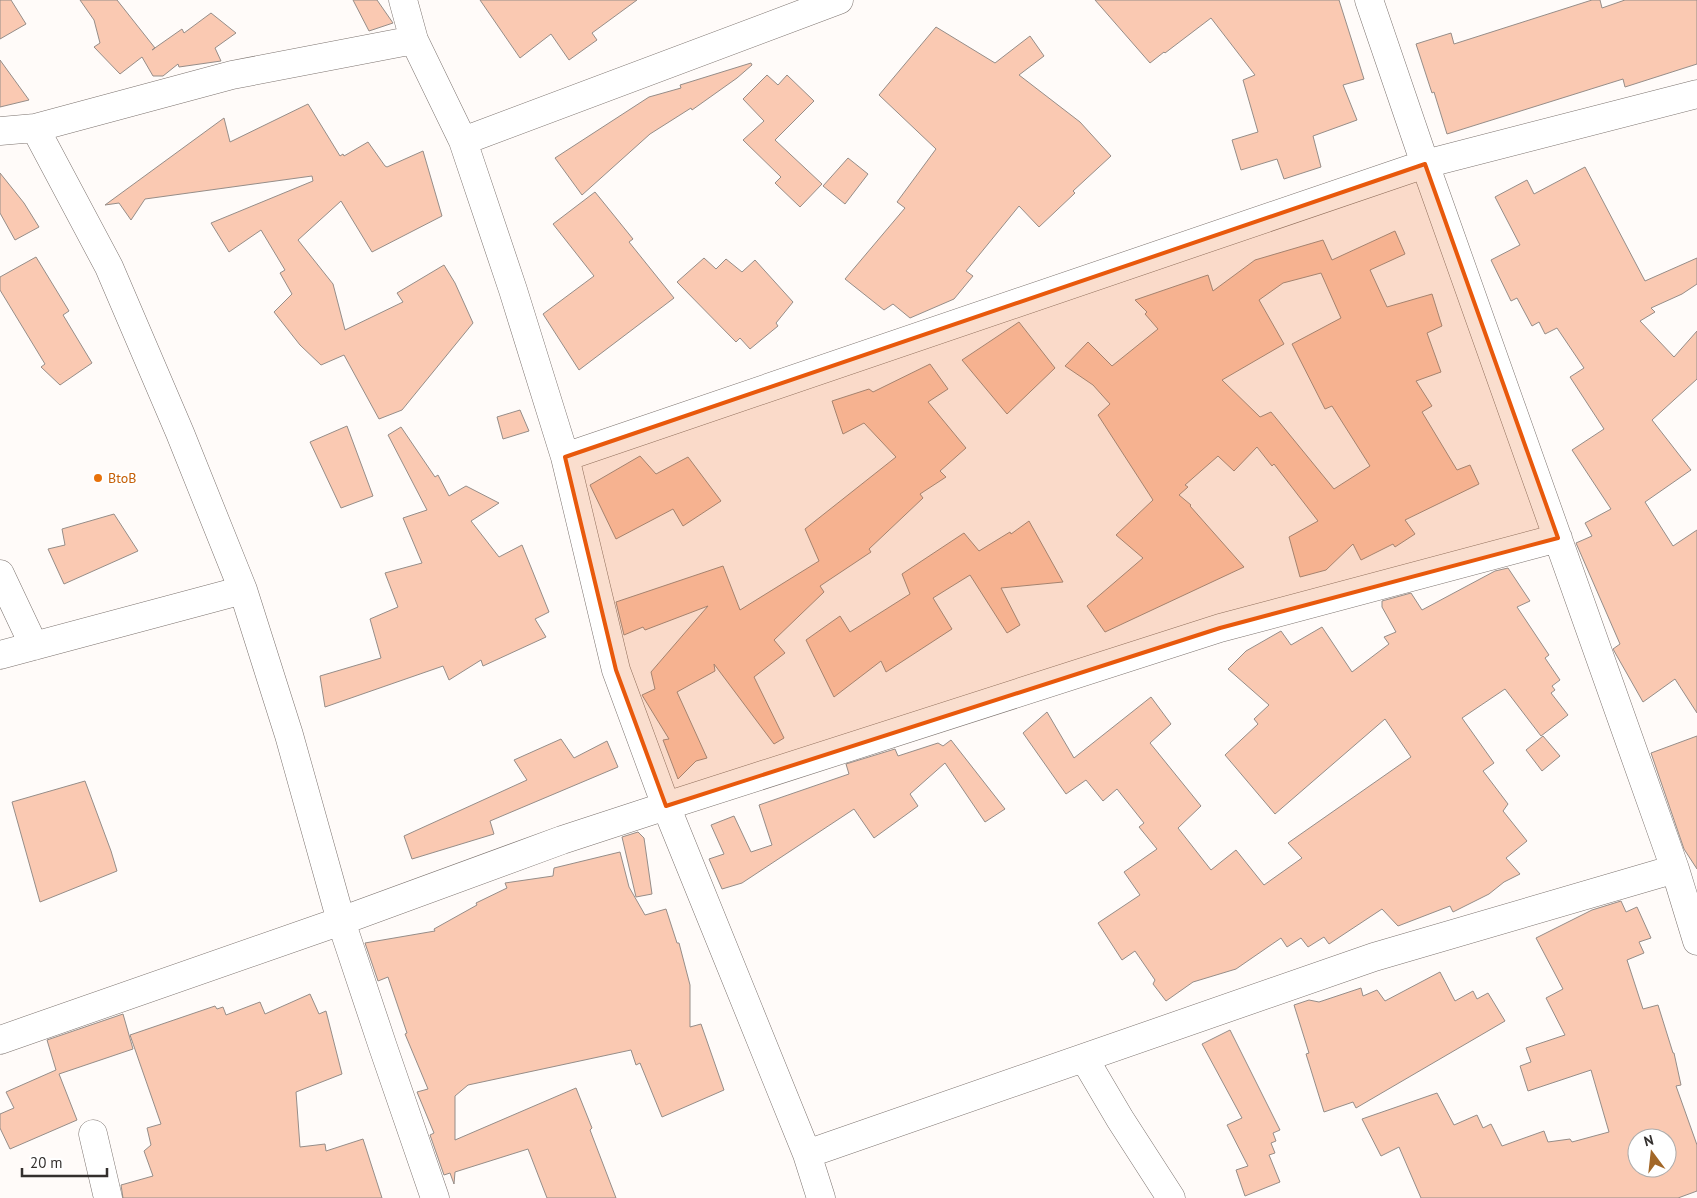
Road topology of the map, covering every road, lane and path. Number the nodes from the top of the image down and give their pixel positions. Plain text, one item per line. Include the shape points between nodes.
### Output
1 (403, 0) edge
2 (839, 0) edge
3 (1369, 0) edge
4 (414, 40) junction
5 (1697, 94) edge
6 (35, 128) junction
7 (0, 130) edge
8 (462, 141) junction
9 (1425, 164) junction
10 (565, 458) junction
11 (1558, 538) junction
12 (0, 574) edge
13 (244, 590) junction
14 (34, 646) junction
15 (0, 655) edge
16 (666, 806) junction
17 (1675, 869) junction
18 (341, 920) junction
19 (1697, 942) edge
20 (0, 1040) edge
21 (1084, 1058) junction
22 (93, 1134) dead end
23 (807, 1154) junction
24 (108, 1198) edge
25 (435, 1198) edge
26 (821, 1198) edge
27 (1171, 1198) edge

1 - 4 street
2 - 8 street
3 - 9 street
4 - 6 street via 232,75
4 - 8 street
5 - 9 street
6 - 7 street
6 - 13 street via 109,267
8 - 10 street
9 - 10 street
9 - 11 street
10 - 16 street via 616,670
11 - 16 street via 1220,628
11 - 17 street
12 - 14 street
13 - 14 street
13 - 18 street
14 - 15 street
16 - 18 street
16 - 23 street
17 - 19 street
17 - 21 street via 1374,957
18 - 20 street
18 - 25 street
21 - 23 street
21 - 27 street
22 - 24 street
23 - 26 street

